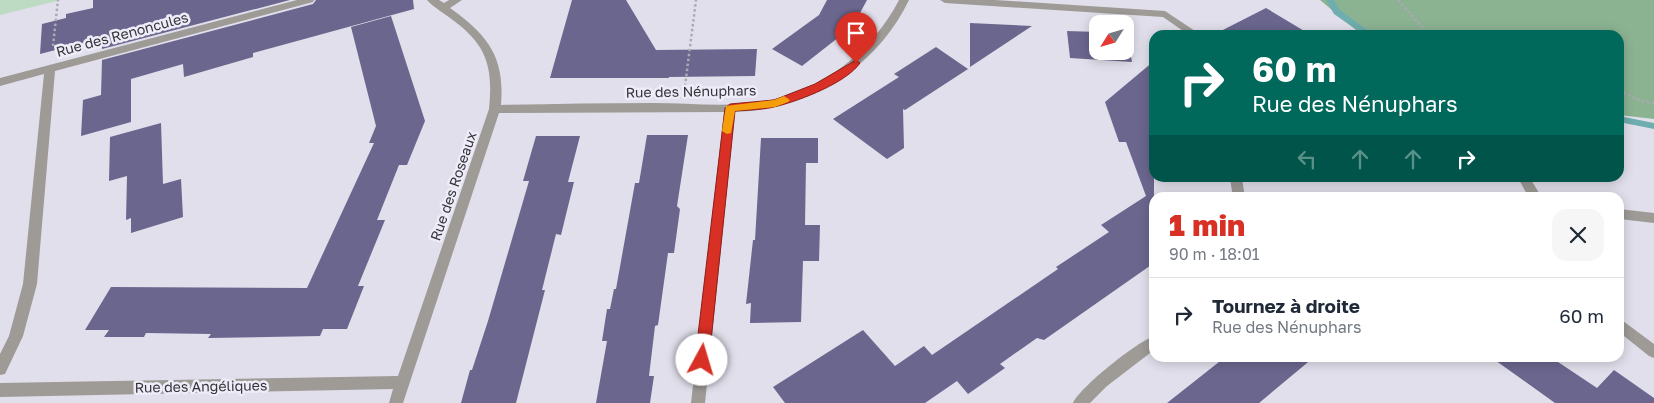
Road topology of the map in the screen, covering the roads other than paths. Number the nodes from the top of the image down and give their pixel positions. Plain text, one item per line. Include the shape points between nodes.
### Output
1 (309, 0) edge
2 (432, 0) edge
3 (457, 0) edge
4 (904, 0) edge
5 (945, 0) edge
6 (443, 8) junction
7 (1189, 30) edge
8 (50, 69) junction
9 (0, 82) edge
10 (730, 108) junction
11 (496, 109) junction
12 (1624, 215) edge
13 (1654, 218) edge
14 (1624, 328) edge
15 (1149, 346) edge
16 (1654, 352) edge
17 (0, 369) edge
18 (403, 382) junction
19 (0, 390) edge
20 (699, 401) edge
21 (396, 403) edge
22 (1080, 403) edge

1 - 8 street, Rue des Renoncules
2 - 6 street, Rue des Roseaux
3 - 6 street
4 - 10 street, Rue des Nénuphars via 884,36 845,72 775,104
5 - 7 street via 1165,14
6 - 11 street, Rue des Roseaux via 475,33 489,50 499,87
8 - 9 street, Rue des Renoncules
8 - 17 street via 30,284 16,336
10 - 11 street, Rue des Nénuphars
10 - 20 street
11 - 18 street, Rue des Roseaux
12 - 13 street
14 - 16 street
15 - 22 street via 1102,381
18 - 19 street, Rue des Angéliques
18 - 21 street, Rue des Roseaux

